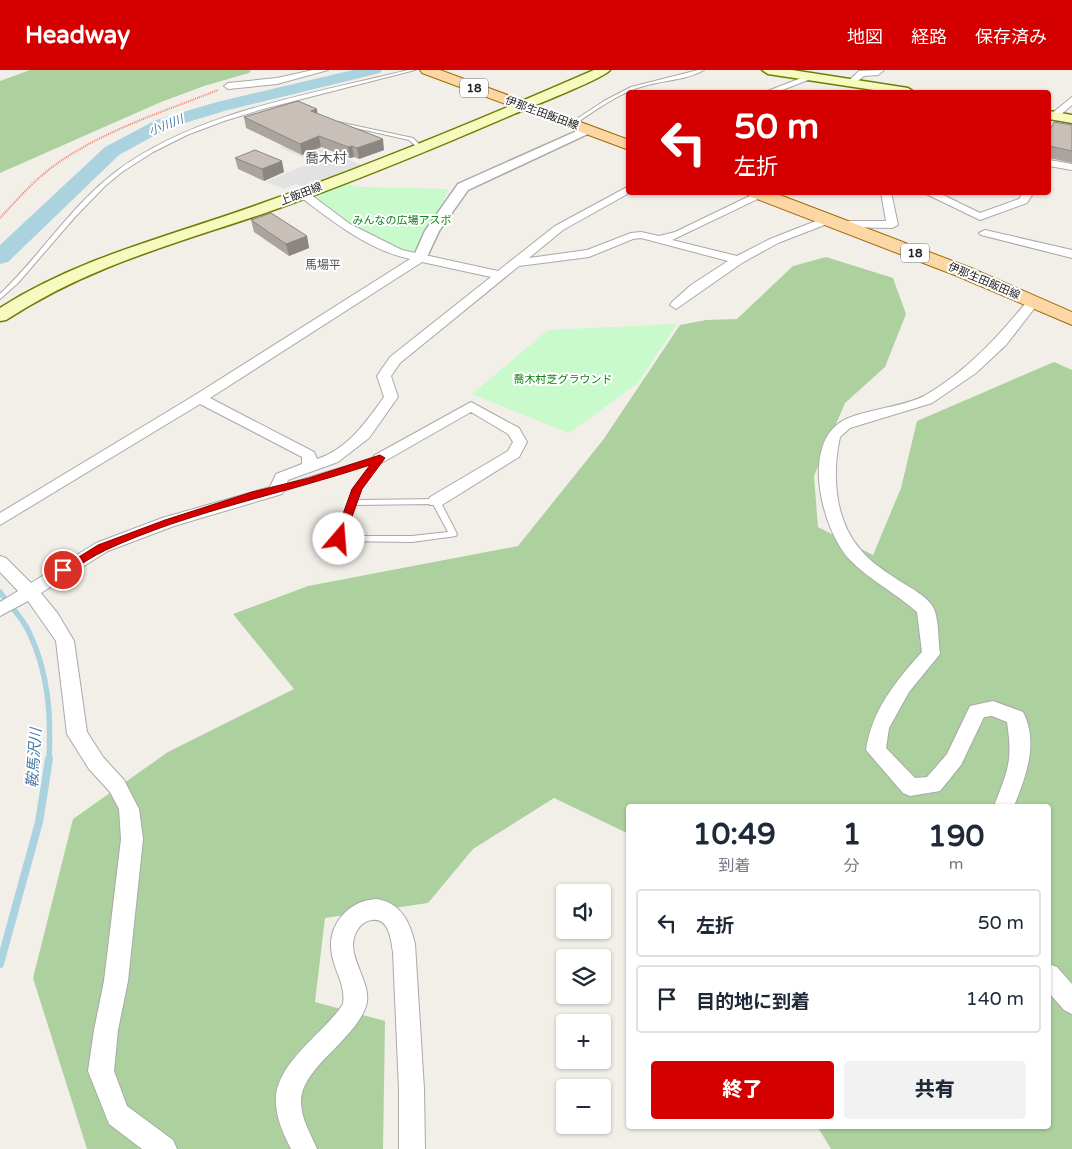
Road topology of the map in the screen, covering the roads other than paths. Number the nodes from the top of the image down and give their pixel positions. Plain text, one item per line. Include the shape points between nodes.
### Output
1 (324, 70) edge
2 (413, 70) edge
3 (427, 70) edge
4 (604, 70) edge
5 (702, 70) edge
6 (768, 70) edge
7 (880, 70) edge
8 (812, 77) junction
9 (850, 83) junction
10 (228, 86) road end
11 (631, 90) edge
12 (776, 90) edge
13 (895, 90) edge
14 (626, 92) edge
15 (1072, 100) edge
16 (522, 106) junction
17 (1052, 116) edge
18 (1072, 119) edge
19 (340, 123) edge
20 (571, 124) junction
21 (588, 130) junction
22 (626, 144) edge
23 (421, 148) junction
24 (1051, 164) edge
25 (1072, 167) edge
26 (626, 191) edge
27 (302, 193) junction
28 (756, 195) edge
29 (761, 195) edge
30 (887, 195) edge
31 (933, 195) edge
32 (1027, 195) edge
33 (826, 220) junction
34 (986, 233) dead end
35 (662, 239) junction
36 (1072, 254) edge
37 (420, 258) junction
38 (738, 260) junction
39 (516, 263) junction
40 (500, 275) junction
41 (0, 297) edge
42 (1033, 302) junction
43 (676, 305) dead end
44 (0, 316) edge
45 (1072, 319) edge
46 (200, 398) junction
47 (380, 458) junction
48 (310, 466) junction
49 (277, 490) junction
50 (436, 500) junction
51 (351, 504) junction
52 (0, 520) edge
53 (0, 562) edge
54 (26, 593) junction
55 (0, 609) edge
56 (1005, 804) edge
57 (1051, 977) edge
58 (1072, 1002) edge
59 (164, 1149) edge
60 (304, 1149) edge
61 (412, 1149) edge

1 - 10 street via 278,81
2 - 41 lane via 242,115 171,142 120,171
3 - 16 main road, 伊那生田飯田線 / 18
4 - 16 main road, 上飯田線
5 - 11 lane
6 - 8 main road
7 - 9 street via 862,73
8 - 9 main road
8 - 12 street
9 - 13 main road
14 - 20 lane
15 - 17 street
16 - 20 main road, 伊那生田飯田線 / 18
16 - 23 main road, 上飯田線
17 - 18 main road
19 - 23 lane via 411,139
20 - 21 main road, 伊那生田飯田線 / 18
21 - 22 main road, 伊那生田飯田線 / 18
21 - 37 street via 463,187 432,231
23 - 27 main road, 上飯田線
24 - 25 street
26 - 39 street via 558,228
27 - 37 street via 372,241 398,254
27 - 44 main road, 上飯田線 via 87,267 37,291
28 - 35 street via 679,234
29 - 33 main road, 伊那生田飯田線 / 18
30 - 33 street via 892,226
31 - 32 street via 979,217 1023,201
33 - 38 street
33 - 42 main road, 伊那生田飯田線 / 18
34 - 36 street
35 - 38 street
35 - 39 street via 631,236 589,253
37 - 40 street
37 - 46 street
38 - 43 street via 689,292
39 - 40 street
40 - 48 street via 395,360 384,376 391,397 364,435 333,459
42 - 45 main road, 伊那生田飯田線 / 18
42 - 56 street via 1001,342 971,370 926,400 845,425 833,435 827,472 828,502 855,555 926,610 931,654 902,687 879,728 876,750 910,787 933,785 954,759 977,711 993,708 1016,717 1020,751 1018,769
46 - 48 street via 309,455
46 - 52 street
47 - 49 lane
47 - 50 street via 471,406 514,431 520,442 514,454
47 - 51 lane via 357,489
48 - 49 street via 281,477
49 - 54 street via 102,547
50 - 51 lane
50 - 51 lane via 453,534 339,539
53 - 54 street
54 - 55 street
54 - 59 street via 59,629 65,641 77,734 96,764 117,786 129,809 132,840 116,981 101,1071 118,1115
57 - 58 street
60 - 61 street via 289,1112 289,1093 295,1077 348,1018 356,1002 342,947 344,932 351,919 365,911 380,908 390,913 400,930 404,954

